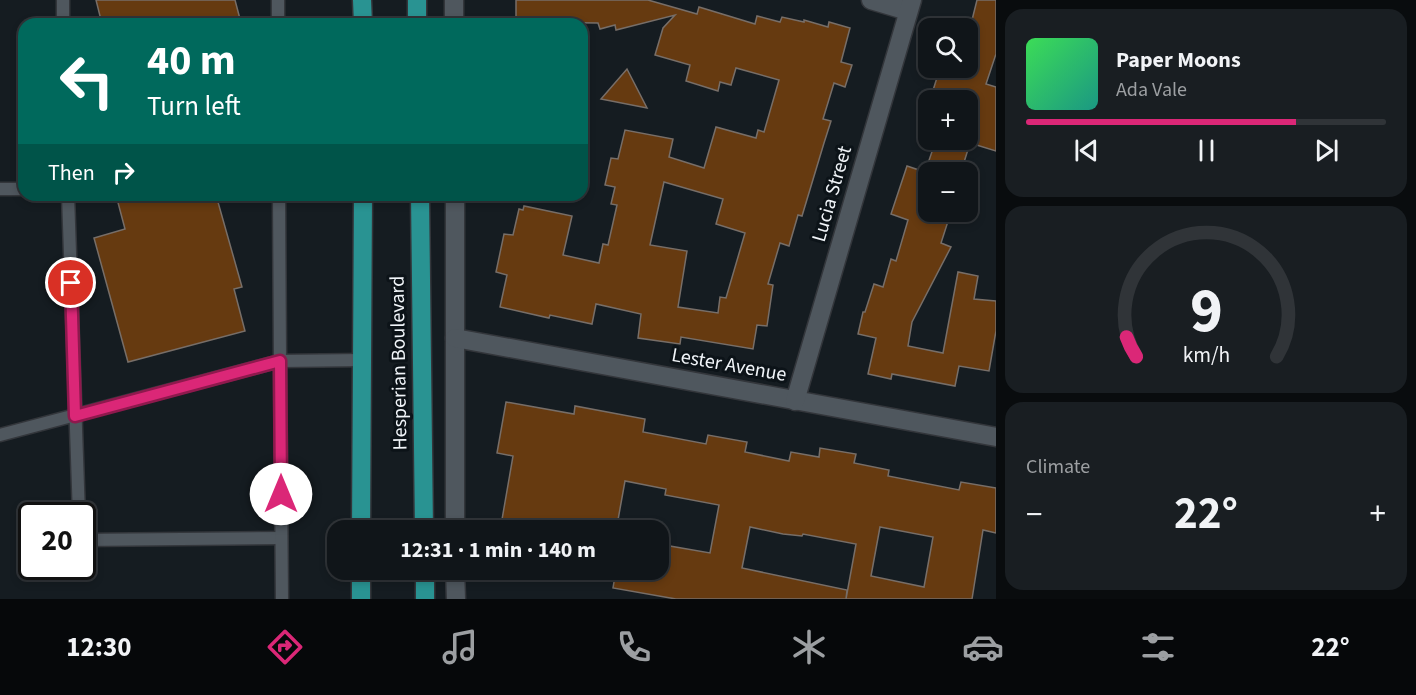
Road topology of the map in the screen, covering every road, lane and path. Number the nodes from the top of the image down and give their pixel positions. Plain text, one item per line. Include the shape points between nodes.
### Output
1 (63, 0) edge
2 (278, 0) edge
3 (363, 0) edge
4 (417, 0) edge
5 (454, 0) edge
6 (871, 0) edge
7 (910, 5) edge
8 (63, 18) edge
9 (278, 18) edge
10 (363, 18) edge
11 (417, 18) edge
12 (454, 18) edge
13 (0, 189) edge
14 (18, 189) edge
15 (68, 201) edge
16 (279, 201) edge
17 (363, 201) edge
18 (420, 201) edge
19 (454, 201) edge
20 (455, 338) junction
21 (363, 360) junction
22 (280, 361) junction
23 (795, 400) junction
24 (75, 416) junction
25 (0, 435) edge
26 (996, 437) edge
27 (78, 502) edge
28 (361, 520) edge
29 (424, 520) edge
30 (455, 520) edge
31 (281, 538) junction
32 (96, 540) edge
33 (361, 580) edge
34 (425, 580) edge
35 (455, 580) edge
36 (282, 599) edge
37 (361, 599) edge
38 (425, 599) edge
39 (456, 599) edge

1 - 8 lane
2 - 9 lane
3 - 10 main road
4 - 11 main road
5 - 12 street
6 - 7 street
7 - 23 street, Lucia Street
13 - 14 lane
15 - 24 lane
16 - 22 lane
17 - 21 main road, Hesperian Boulevard
18 - 29 main road, Hesperian Boulevard
19 - 20 street
20 - 23 street, Lester Avenue
20 - 30 street
21 - 22 lane
21 - 28 main road, Hesperian Boulevard
22 - 24 lane
22 - 31 lane
23 - 26 street, Lester Avenue
24 - 25 lane
24 - 27 lane
31 - 32 lane
31 - 36 lane
33 - 37 main road
34 - 38 main road
35 - 39 street

